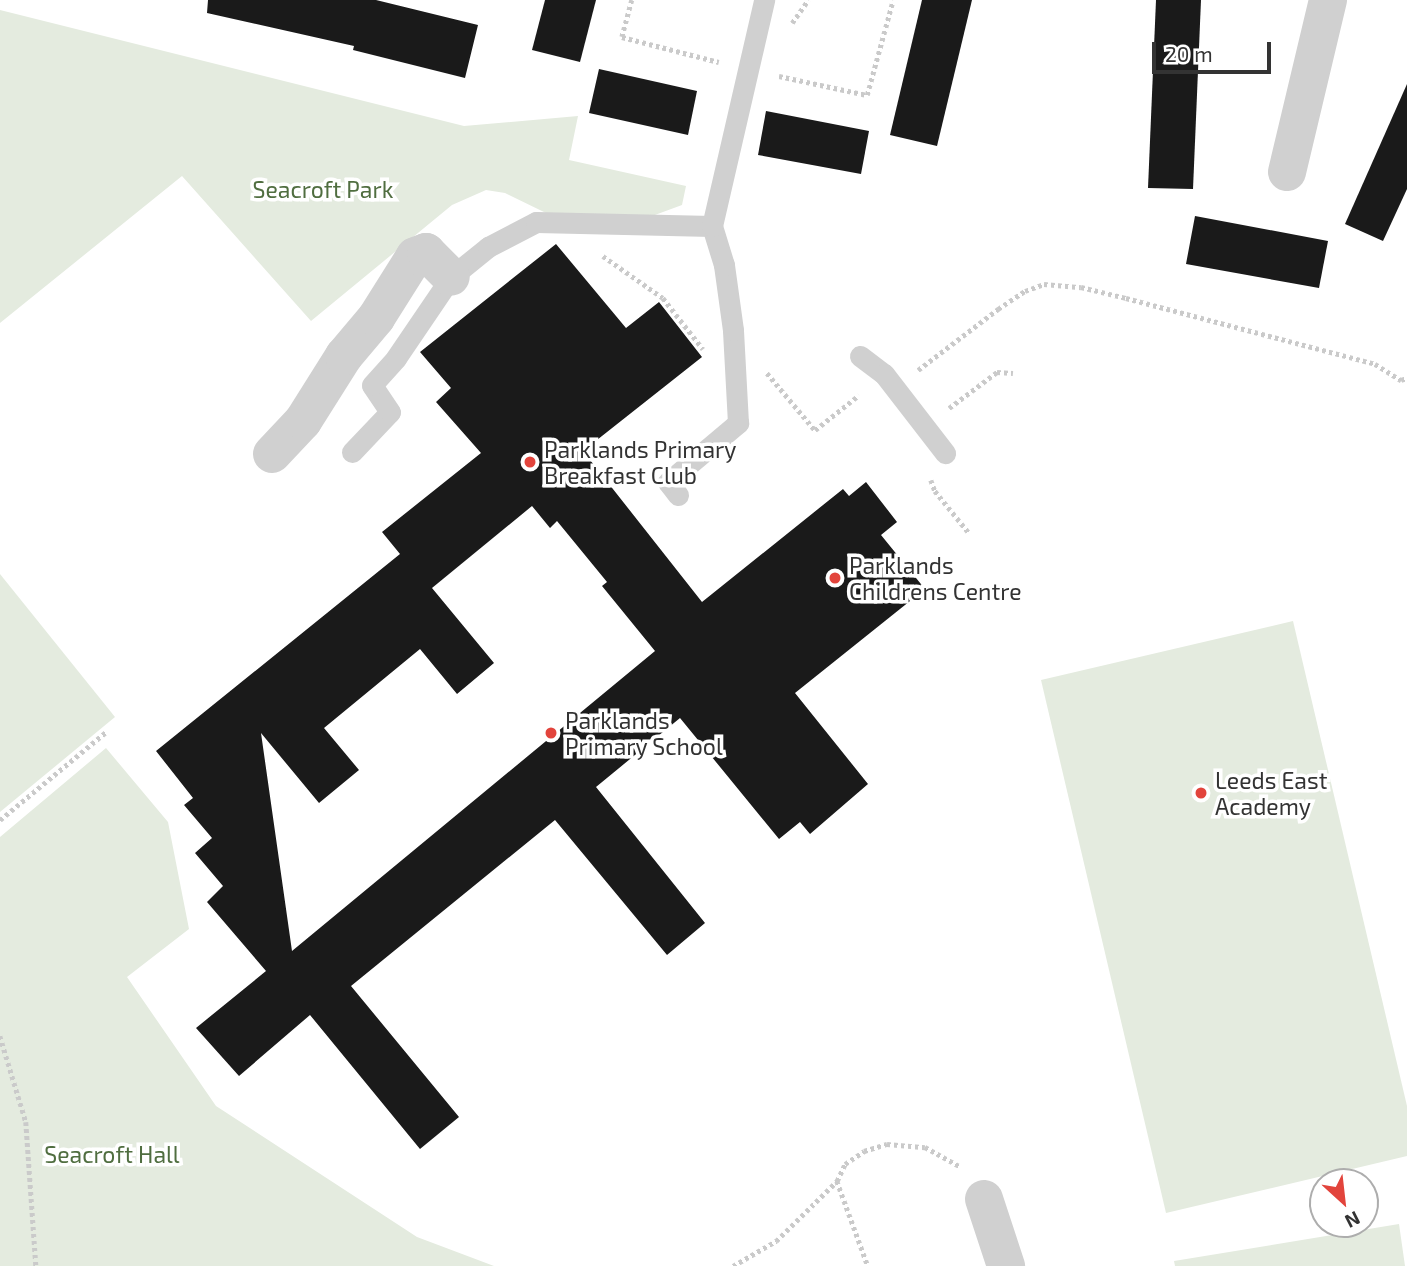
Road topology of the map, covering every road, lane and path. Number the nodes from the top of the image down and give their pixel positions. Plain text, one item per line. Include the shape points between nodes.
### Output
1 (632, 0) edge
2 (764, 0) edge
3 (893, 0) edge
4 (1328, 0) edge
5 (749, 69) junction
6 (1287, 172) dead end
7 (563, 224) junction
8 (712, 226) junction
9 (451, 277) junction
10 (860, 356) dead end
11 (735, 362) junction
12 (1013, 373) dead end
13 (1407, 378) edge
14 (890, 381) junction
15 (736, 391) junction
16 (926, 427) junction
17 (352, 452) dead end
18 (946, 453) joint
19 (272, 454) dead end
20 (678, 495) dead end
21 (970, 534) dead end
22 (106, 732) dead end
23 (0, 820) edge
24 (0, 1036) edge
25 (837, 1181) junction
26 (984, 1199) joint
27 (36, 1266) edge
28 (733, 1266) edge
29 (869, 1266) edge
30 (1004, 1266) edge

1 - 5 path via 622,37
2 - 5 lane
3 - 5 path via 867,95
4 - 6 street
5 - 8 lane
7 - 8 lane
7 - 9 lane via 536,222 522,227
7 - 15 path via 663,298
8 - 11 lane via 724,265
9 - 17 lane via 372,385 390,412
9 - 19 street via 426,251 415,256 303,421
10 - 14 lane
11 - 14 path via 767,373 814,430
11 - 15 lane
12 - 16 path via 997,372
13 - 14 path via 1401,380 1375,364 1138,301 1081,287 1044,284 1025,291
14 - 16 lane
15 - 20 lane via 738,423 668,482
16 - 18 lane
18 - 21 path via 930,479
22 - 23 path
24 - 27 path via 26,1122
25 - 26 path via 845,1164 864,1151 887,1144 925,1147 960,1165
25 - 28 path via 776,1241
25 - 29 path
26 - 30 street

